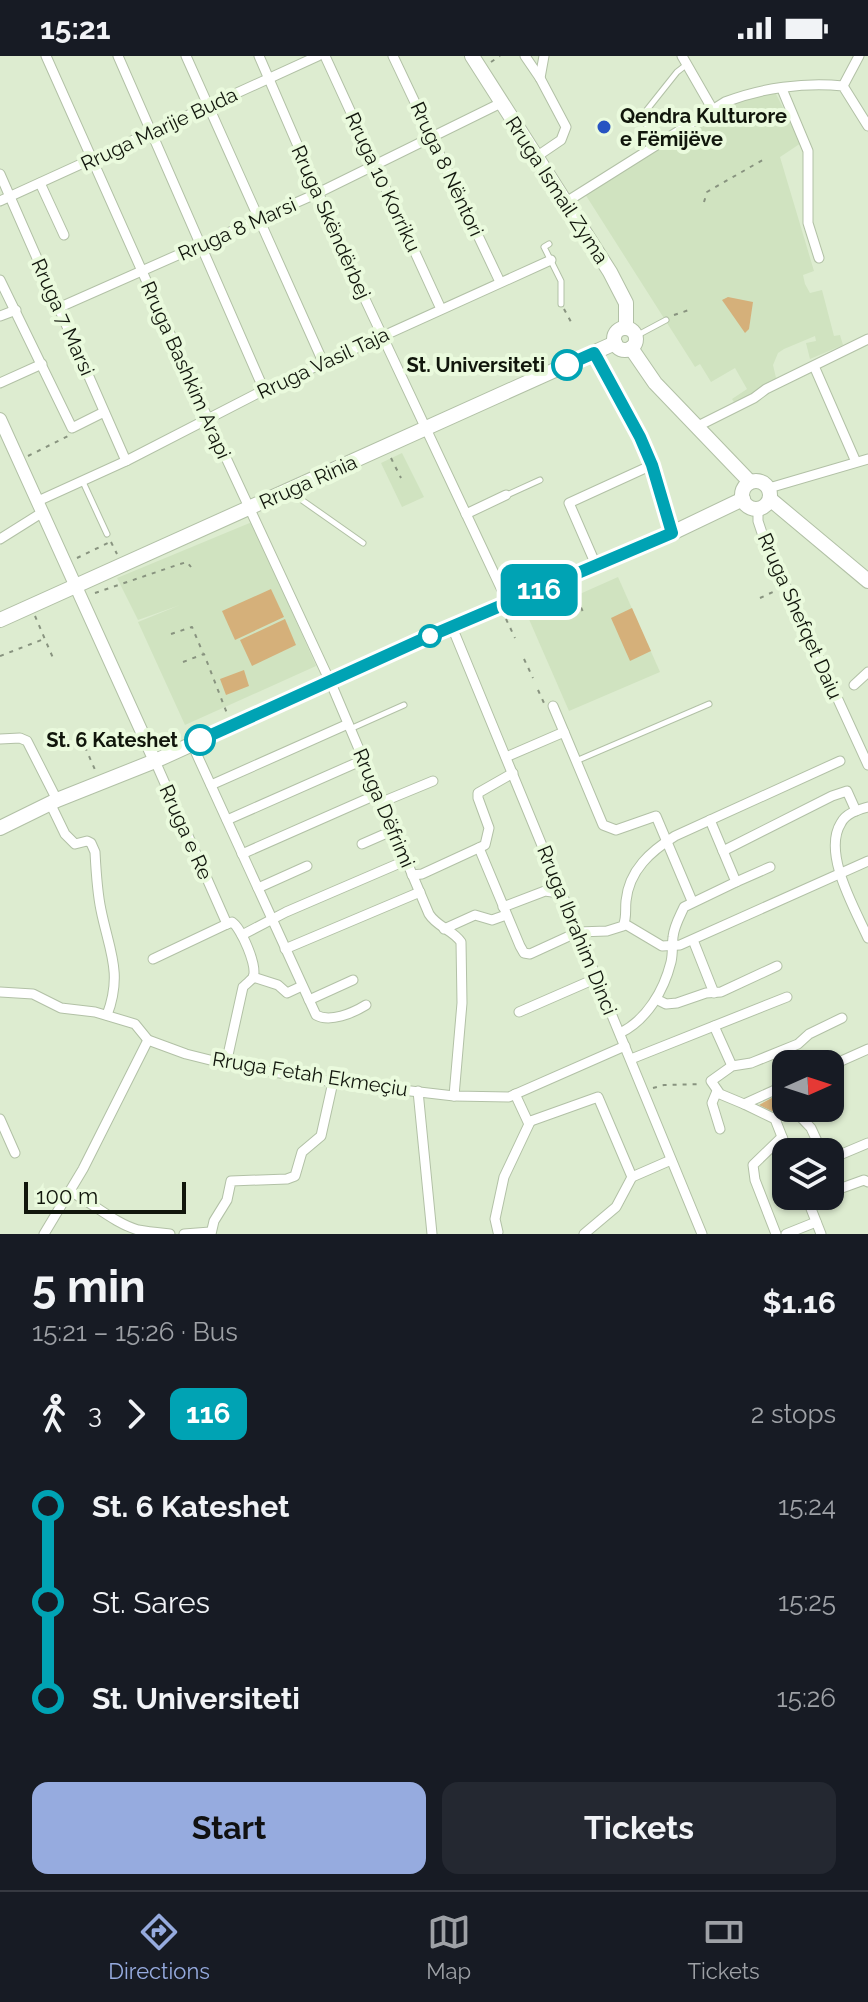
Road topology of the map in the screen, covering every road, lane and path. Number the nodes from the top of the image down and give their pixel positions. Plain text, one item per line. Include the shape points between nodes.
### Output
1 (46, 56) edge
2 (118, 56) edge
3 (186, 56) edge
4 (259, 56) edge
5 (318, 56) edge
6 (325, 56) edge
7 (393, 56) edge
8 (472, 56) edge
9 (500, 56) edge
10 (525, 56) edge
11 (544, 56) edge
12 (859, 56) edge
13 (494, 60) dead end
14 (684, 60) edge
15 (540, 78) junction
16 (269, 79) junction
17 (843, 86) junction
18 (782, 89) junction
19 (501, 103) junction
20 (207, 106) junction
21 (713, 110) junction
22 (868, 126) edge
23 (150, 131) junction
24 (432, 137) junction
25 (656, 146) junction
26 (536, 157) junction
27 (766, 158) dead end
28 (93, 159) junction
29 (375, 166) junction
30 (0, 174) edge
31 (40, 183) junction
32 (318, 193) junction
33 (10, 196) junction
34 (0, 201) edge
35 (566, 202) junction
36 (704, 202) dead end
37 (259, 218) junction
38 (64, 235) dead end
39 (549, 244) dead end
40 (199, 246) junction
41 (819, 258) dead end
42 (551, 260) junction
43 (141, 271) junction
44 (0, 280) edge
45 (500, 282) junction
46 (561, 304) joint
47 (58, 308) junction
48 (441, 309) junction
49 (692, 309) dead end
50 (16, 310) junction
51 (674, 315) dead end
52 (0, 316) edge
53 (666, 320) dead end
54 (571, 322) dead end
55 (382, 336) junction
56 (631, 337) junction
57 (868, 339) edge
58 (594, 353) junction
59 (323, 362) junction
60 (42, 364) junction
61 (814, 366) junction
62 (0, 383) edge
63 (264, 390) junction
64 (104, 412) junction
65 (0, 419) edge
66 (208, 419) junction
67 (698, 426) junction
68 (72, 428) junction
69 (427, 429) junction
70 (28, 456) dead end
71 (392, 458) dead end
72 (868, 459) edge
73 (126, 461) junction
74 (856, 462) junction
75 (652, 465) junction
76 (401, 478) dead end
77 (540, 480) dead end
78 (83, 481) junction
79 (750, 482) junction
80 (289, 490) junction
81 (506, 495) joint
82 (765, 498) junction
83 (743, 499) junction
84 (40, 507) junction
85 (250, 508) junction
86 (466, 514) junction
87 (672, 533) junction
88 (107, 534) joint
89 (0, 539) edge
90 (111, 542) junction
91 (363, 543) dead end
92 (77, 558) dead end
93 (596, 565) junction
94 (122, 566) junction
95 (191, 567) dead end
96 (868, 581) edge
97 (571, 584) dead end
98 (83, 589) junction
99 (773, 592) dead end
100 (760, 598) dead end
101 (506, 609) junction
102 (33, 611) dead end
103 (583, 612) dead end
104 (0, 620) edge
105 (452, 627) junction
106 (171, 634) dead end
107 (515, 638) dead end
108 (44, 639) junction
109 (204, 654) junction
110 (0, 656) edge
111 (53, 658) dead end
112 (524, 659) dead end
113 (183, 662) dead end
114 (868, 672) edge
115 (533, 678) dead end
116 (330, 682) junction
117 (854, 685) dead end
118 (709, 704) dead end
119 (404, 705) dead end
120 (553, 706) dead end
121 (225, 708) dead end
122 (349, 727) junction
123 (564, 732) junction
124 (0, 739) edge
125 (192, 744) junction
126 (85, 747) dead end
127 (865, 748) edge
128 (506, 757) junction
129 (363, 760) junction
130 (155, 761) junction
131 (576, 761) junction
132 (840, 761) dead end
133 (868, 765) edge
134 (513, 773) junction
135 (98, 776) dead end
136 (433, 781) dead end
137 (211, 785) junction
138 (380, 798) junction
139 (54, 802) junction
140 (868, 807) edge
141 (856, 811) junction
142 (227, 820) junction
143 (710, 820) junction
144 (0, 828) edge
145 (394, 830) junction
146 (667, 841) junction
147 (362, 844) dead end
148 (479, 848) junction
149 (723, 851) junction
150 (242, 854) junction
151 (407, 860) junction
152 (868, 861) edge
153 (307, 866) dead end
154 (770, 867) dead end
155 (839, 872) junction
156 (412, 875) junction
157 (736, 882) junction
158 (258, 888) junction
159 (560, 889) junction
160 (420, 892) junction
161 (692, 901) junction
162 (505, 911) junction
163 (271, 918) junction
164 (227, 924) junction
165 (625, 924) junction
166 (444, 929) junction
167 (578, 932) junction
168 (242, 935) junction
169 (868, 938) edge
170 (693, 940) junction
171 (673, 946) junction
172 (285, 949) junction
173 (153, 959) dead end
174 (777, 966) dead end
175 (253, 977) junction
176 (597, 978) junction
177 (353, 980) dead end
178 (302, 986) junction
179 (0, 992) edge
180 (714, 993) junction
181 (787, 997) dead end
182 (656, 999) junction
183 (309, 1000) junction
184 (366, 1005) dead end
185 (519, 1012) dead end
186 (107, 1015) junction
187 (842, 1018) dead end
188 (714, 1026) junction
189 (620, 1033) junction
190 (148, 1040) junction
191 (625, 1046) junction
192 (868, 1049) edge
193 (631, 1059) junction
194 (844, 1060) edge
195 (226, 1064) junction
196 (732, 1066) junction
197 (711, 1081) junction
198 (333, 1082) junction
199 (418, 1091) junction
200 (717, 1091) junction
201 (644, 1092) junction
202 (772, 1093) edge
203 (515, 1094) junction
204 (454, 1096) junction
205 (744, 1104) junction
206 (772, 1118) edge
207 (0, 1119) edge
208 (530, 1122) junction
209 (776, 1122) edge
210 (720, 1129) dead end
211 (782, 1137) joint
212 (868, 1143) edge
213 (15, 1153) dead end
214 (844, 1153) edge
215 (671, 1160) junction
216 (632, 1177) junction
217 (868, 1182) edge
218 (844, 1187) edge
219 (71, 1192) junction
220 (811, 1210) edge
221 (816, 1222) junction
222 (498, 1232) dead end
223 (211, 1233) edge
224 (44, 1234) edge
225 (170, 1234) edge
226 (184, 1234) edge
227 (432, 1234) edge
228 (584, 1234) edge
229 (702, 1234) edge
230 (776, 1234) edge
231 (786, 1234) edge
232 (821, 1234) edge

1 - 28 street, Rruga Bashkim Arapi
2 - 23 street
3 - 20 street
4 - 16 street, Rruga Skëndërbej
5 - 16 street, Rruga Marije Buda
6 - 29 street, Rruga 10 Korriku
7 - 24 street, Rruga 8 Nëntori
8 - 19 main road, Rruga Ismail Zyma
9 - 13 path
10 - 15 street
11 - 15 street
12 - 17 street
14 - 21 street
14 - 25 lane via 642,116
15 - 26 street via 566,127 561,140
16 - 20 street, Rruga Marije Buda
16 - 32 street, Rruga Skëndërbej
17 - 18 street
17 - 22 street
18 - 21 street via 752,92
18 - 41 street via 808,151 808,223
19 - 24 street, Rruga 8 Marsi
19 - 26 main road, Rruga Ismail Zyma
20 - 23 street, Rruga Marije Buda
20 - 37 street
21 - 25 street
23 - 28 street, Rruga Marije Buda
23 - 40 street
24 - 29 street, Rruga 8 Marsi
24 - 45 street, Rruga 8 Nëntori
25 - 35 street
26 - 35 main road, Rruga Ismail Zyma
27 - 36 path via 707,192
28 - 31 street, Rruga Marije Buda
28 - 43 street, Rruga Bashkim Arapi
29 - 32 street, Rruga 8 Marsi
29 - 48 street, Rruga 10 Korriku
30 - 33 street, Rruga 7 Marsi
31 - 33 street, Rruga Marije Buda
31 - 38 street
32 - 37 street, Rruga 8 Marsi
32 - 55 street, Rruga Skëndërbej
33 - 34 street, Rruga Marije Buda
33 - 47 street, Rruga 7 Marsi
35 - 56 main road, Rruga Ismail Zyma via 623,295
37 - 40 street, Rruga 8 Marsi
37 - 59 street
39 - 42 lane via 544,247
40 - 43 street, Rruga 8 Marsi
40 - 63 street
42 - 45 street, Rruga Vasil Taja
42 - 46 lane via 561,281
43 - 47 street, Rruga 8 Marsi
43 - 66 street, Rruga Bashkim Arapi
44 - 50 street
45 - 48 street, Rruga Vasil Taja
46 - 54 path
47 - 64 street, Rruga 7 Marsi
48 - 55 street, Rruga Vasil Taja
49 - 51 path
50 - 52 street
50 - 60 street
53 - 56 lane
55 - 59 street, Rruga Vasil Taja
55 - 69 street, Rruga Skëndërbej
56 - 58 main road, Rruga Rinia via 616,333 615,343
56 - 67 main road, Rruga Ismail Zyma via 655,383
57 - 61 street
58 - 69 main road, Rruga Rinia
58 - 75 street
59 - 63 street, Rruga Vasil Taja
60 - 62 street
60 - 68 street
61 - 67 street
61 - 74 street
63 - 66 street, Rruga Vasil Taja
64 - 68 street
64 - 73 street, Rruga 7 Marsi
65 - 84 street, Rruga e Re
66 - 73 street, Rruga Vasil Taja
66 - 85 street, Rruga Bashkim Arapi
67 - 79 main road, Rruga Ismail Zyma
68 - 70 path via 67,438
69 - 80 main road, Rruga Rinia
69 - 86 street, Rruga Skëndërbej
71 - 76 path
72 - 74 street
73 - 78 street, Rruga Vasil Taja
74 - 82 street
75 - 87 street
75 - 93 street via 569,503
77 - 81 lane
78 - 84 street, Rruga Vasil Taja
78 - 88 lane
79 - 82 main road via 762,482
79 - 83 main road
80 - 85 main road, Rruga Rinia
80 - 91 lane
81 - 86 street
82 - 83 main road via 749,506
82 - 96 main road
82 - 127 street, Rruga Shefqet Daiu via 758,521 763,536
83 - 87 main road
84 - 89 street, Rruga Vasil Taja
84 - 98 street, Rruga e Re
85 - 94 main road, Rruga Rinia
85 - 116 street, Rruga Bashkim Arapi
86 - 101 street, Rruga Skëndërbej
87 - 93 main road
88 - 90 path
90 - 92 path
90 - 94 path
93 - 101 main road
94 - 98 main road, Rruga Rinia
95 - 98 path via 180,564 98,594
97 - 103 path
98 - 104 main road, Rruga Rinia
98 - 130 street, Rruga e Re
99 - 100 path
101 - 105 main road
101 - 107 path
102 - 108 path
105 - 116 main road
105 - 128 street, Rruga Ibrahim Dinci
106 - 109 path via 192,627
108 - 110 path
108 - 111 path
109 - 113 path
109 - 121 path
112 - 115 path
114 - 117 street
116 - 122 street, Rruga Dëfrimi
116 - 125 main road
118 - 131 lane
119 - 122 lane
120 - 123 street
122 - 129 street, Rruga Dëfrimi
122 - 137 street
123 - 128 street
123 - 131 street
124 - 139 street via 26,740
125 - 130 main road
125 - 137 street
126 - 135 path
127 - 133 street, Rruga Shefqet Daiu
128 - 134 street, Rruga Ibrahim Dinci
129 - 138 street, Rruga Dëfrimi
129 - 142 street
130 - 139 main road
130 - 164 street, Rruga e Re
131 - 146 street via 606,827 616,830 654,815
132 - 143 street
134 - 148 street via 478,793 489,828
134 - 159 street, Rruga Ibrahim Dinci
136 - 138 street
137 - 142 street
138 - 145 street, Rruga Dëfrimi
138 - 150 street
139 - 144 main road
139 - 186 street via 65,834 75,844 91,843 95,852 101,912 113,953
140 - 141 street
141 - 149 street via 847,791
141 - 155 street via 838,829
142 - 150 street
143 - 146 street
143 - 149 street
145 - 147 street
145 - 151 street, Rruga Dëfrimi
146 - 161 street
146 - 165 street via 634,873
148 - 156 street
148 - 162 street
149 - 157 street
150 - 158 street
151 - 156 street, Rruga Dëfrimi
151 - 163 street
152 - 155 street
153 - 158 street
154 - 157 street
155 - 169 street
155 - 170 street
156 - 160 street, Rruga Dëfrimi
157 - 161 street
158 - 163 street
159 - 162 street
159 - 167 street, Rruga Ibrahim Dinci
160 - 166 street, Rruga Dëfrimi via 432,918
160 - 172 street
161 - 171 street via 682,911
162 - 166 street via 492,920 475,915
162 - 167 street via 527,954
163 - 168 street
163 - 172 street
164 - 168 street, Rruga e Re via 235,924
164 - 173 street
165 - 167 street
165 - 171 street via 662,946
166 - 204 street, Rruga Dëfrimi via 459,939 462,957
167 - 176 street, Rruga Ibrahim Dinci
168 - 175 street
170 - 171 street
170 - 180 street
171 - 182 street
172 - 178 street
174 - 180 street
175 - 178 street via 278,985 285,993
175 - 195 street via 243,987
176 - 185 street
176 - 189 street, Rruga Ibrahim Dinci
177 - 183 street
178 - 183 street
179 - 186 street, Rruga Fetah Ekmeçiu via 33,994 61,1008
180 - 182 street via 671,1005
181 - 188 street
182 - 189 street
183 - 184 street via 322,1019
186 - 190 street, Rruga Fetah Ekmeçiu via 135,1024
187 - 196 street via 798,1044
188 - 193 street
188 - 196 street
189 - 191 street, Rruga Ibrahim Dinci
190 - 195 street, Rruga Fetah Ekmeçiu
190 - 219 street
191 - 193 street, Rruga Ibrahim Dinci
191 - 203 street, Rruga Fetah Ekmeçiu
192 - 194 street
193 - 201 street, Rruga Ibrahim Dinci
195 - 198 street, Rruga Fetah Ekmeçiu
196 - 197 street
197 - 200 street
197 - 201 path
198 - 199 street, Rruga Fetah Ekmeçiu
198 - 223 street via 321,1136 302,1152 295,1176 231,1181
199 - 204 street, Rruga Fetah Ekmeçiu
199 - 227 street
200 - 205 street
200 - 210 street via 712,1103
201 - 215 street, Rruga Ibrahim Dinci
202 - 205 street
203 - 204 street, Rruga Fetah Ekmeçiu
203 - 208 street
205 - 206 street
207 - 213 street
208 - 216 street via 598,1097
208 - 222 street via 504,1177 495,1219
209 - 211 street
211 - 230 street via 753,1165
212 - 214 street
215 - 216 street
215 - 229 street, Rruga Ibrahim Dinci
216 - 228 street via 616,1207
217 - 218 street
219 - 224 street
219 - 225 street via 138,1230
220 - 221 street
221 - 231 street
221 - 232 street
223 - 226 street

